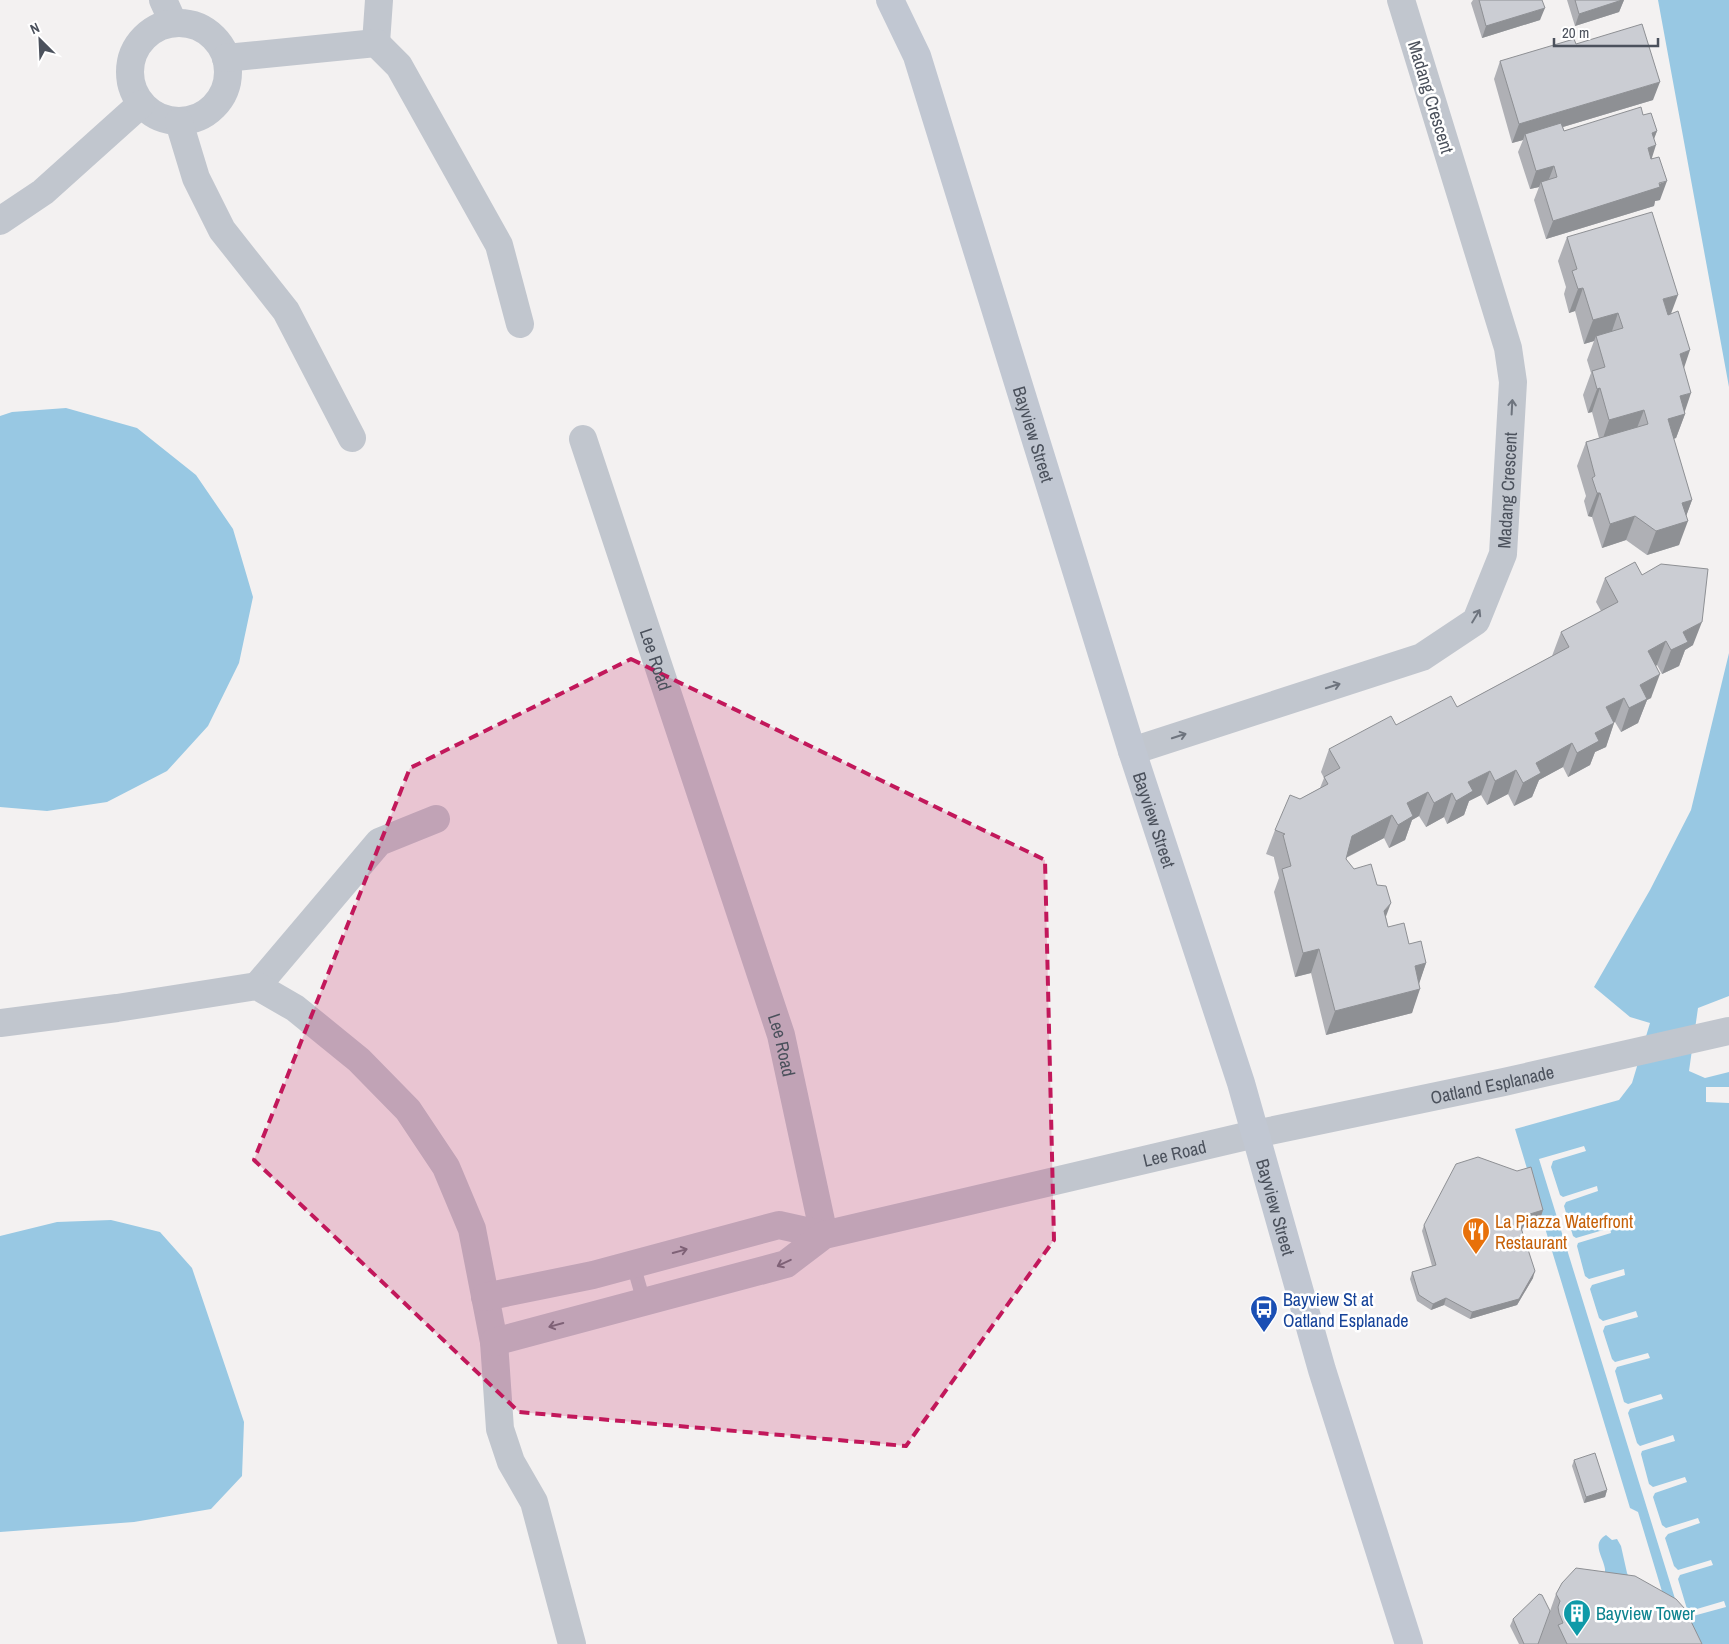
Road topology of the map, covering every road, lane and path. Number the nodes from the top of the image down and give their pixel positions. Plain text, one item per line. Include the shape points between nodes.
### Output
1 (379, 0) edge
2 (890, 0) edge
3 (1401, 0) edge
4 (168, 11) edge
5 (376, 44) junction
6 (226, 58) junction
7 (141, 104) junction
8 (179, 122) junction
9 (0, 221) edge
10 (520, 324) dead end
11 (352, 438) dead end
12 (584, 439) dead end
13 (1132, 751) junction
14 (436, 818) dead end
15 (257, 986) junction
16 (0, 1023) edge
17 (1729, 1031) edge
18 (1255, 1134) junction
19 (824, 1235) junction
20 (633, 1264) junction
21 (485, 1297) junction
22 (644, 1302) junction
23 (494, 1342) junction
24 (572, 1644) edge
25 (1409, 1644) edge

1 - 5 street
2 - 13 main road, Bayview Street via 917,56
13 -> 3 street, Madang Crescent via 1422,657 1476,621 1503,554 1513,382 1508,348
4 - 6 street via 211,34 223,47
4 - 7 street via 135,49 129,71 132,88
5 - 6 street
5 - 10 street via 399,66 500,245
6 - 8 street via 229,69 222,98 211,111 196,119
7 - 8 street via 154,115
7 - 9 street via 43,192
8 - 11 street via 196,178 222,230 286,310
12 - 19 street, Lee Road via 780,1035
13 - 18 main road, Bayview Street
14 - 15 street via 379,842
15 - 16 street
15 - 21 street via 295,1008 359,1060 408,1110 446,1166 472,1229
17 - 18 street, Oatland Esplanade
18 - 19 street, Lee Road
18 - 25 main road, Bayview Street via 1322,1370
20 -> 19 street via 779,1225
19 -> 22 street via 786,1264
20 - 21 street
20 - 22 lane
21 - 23 street
22 -> 23 street
23 - 24 street via 500,1429 511,1462 534,1502

